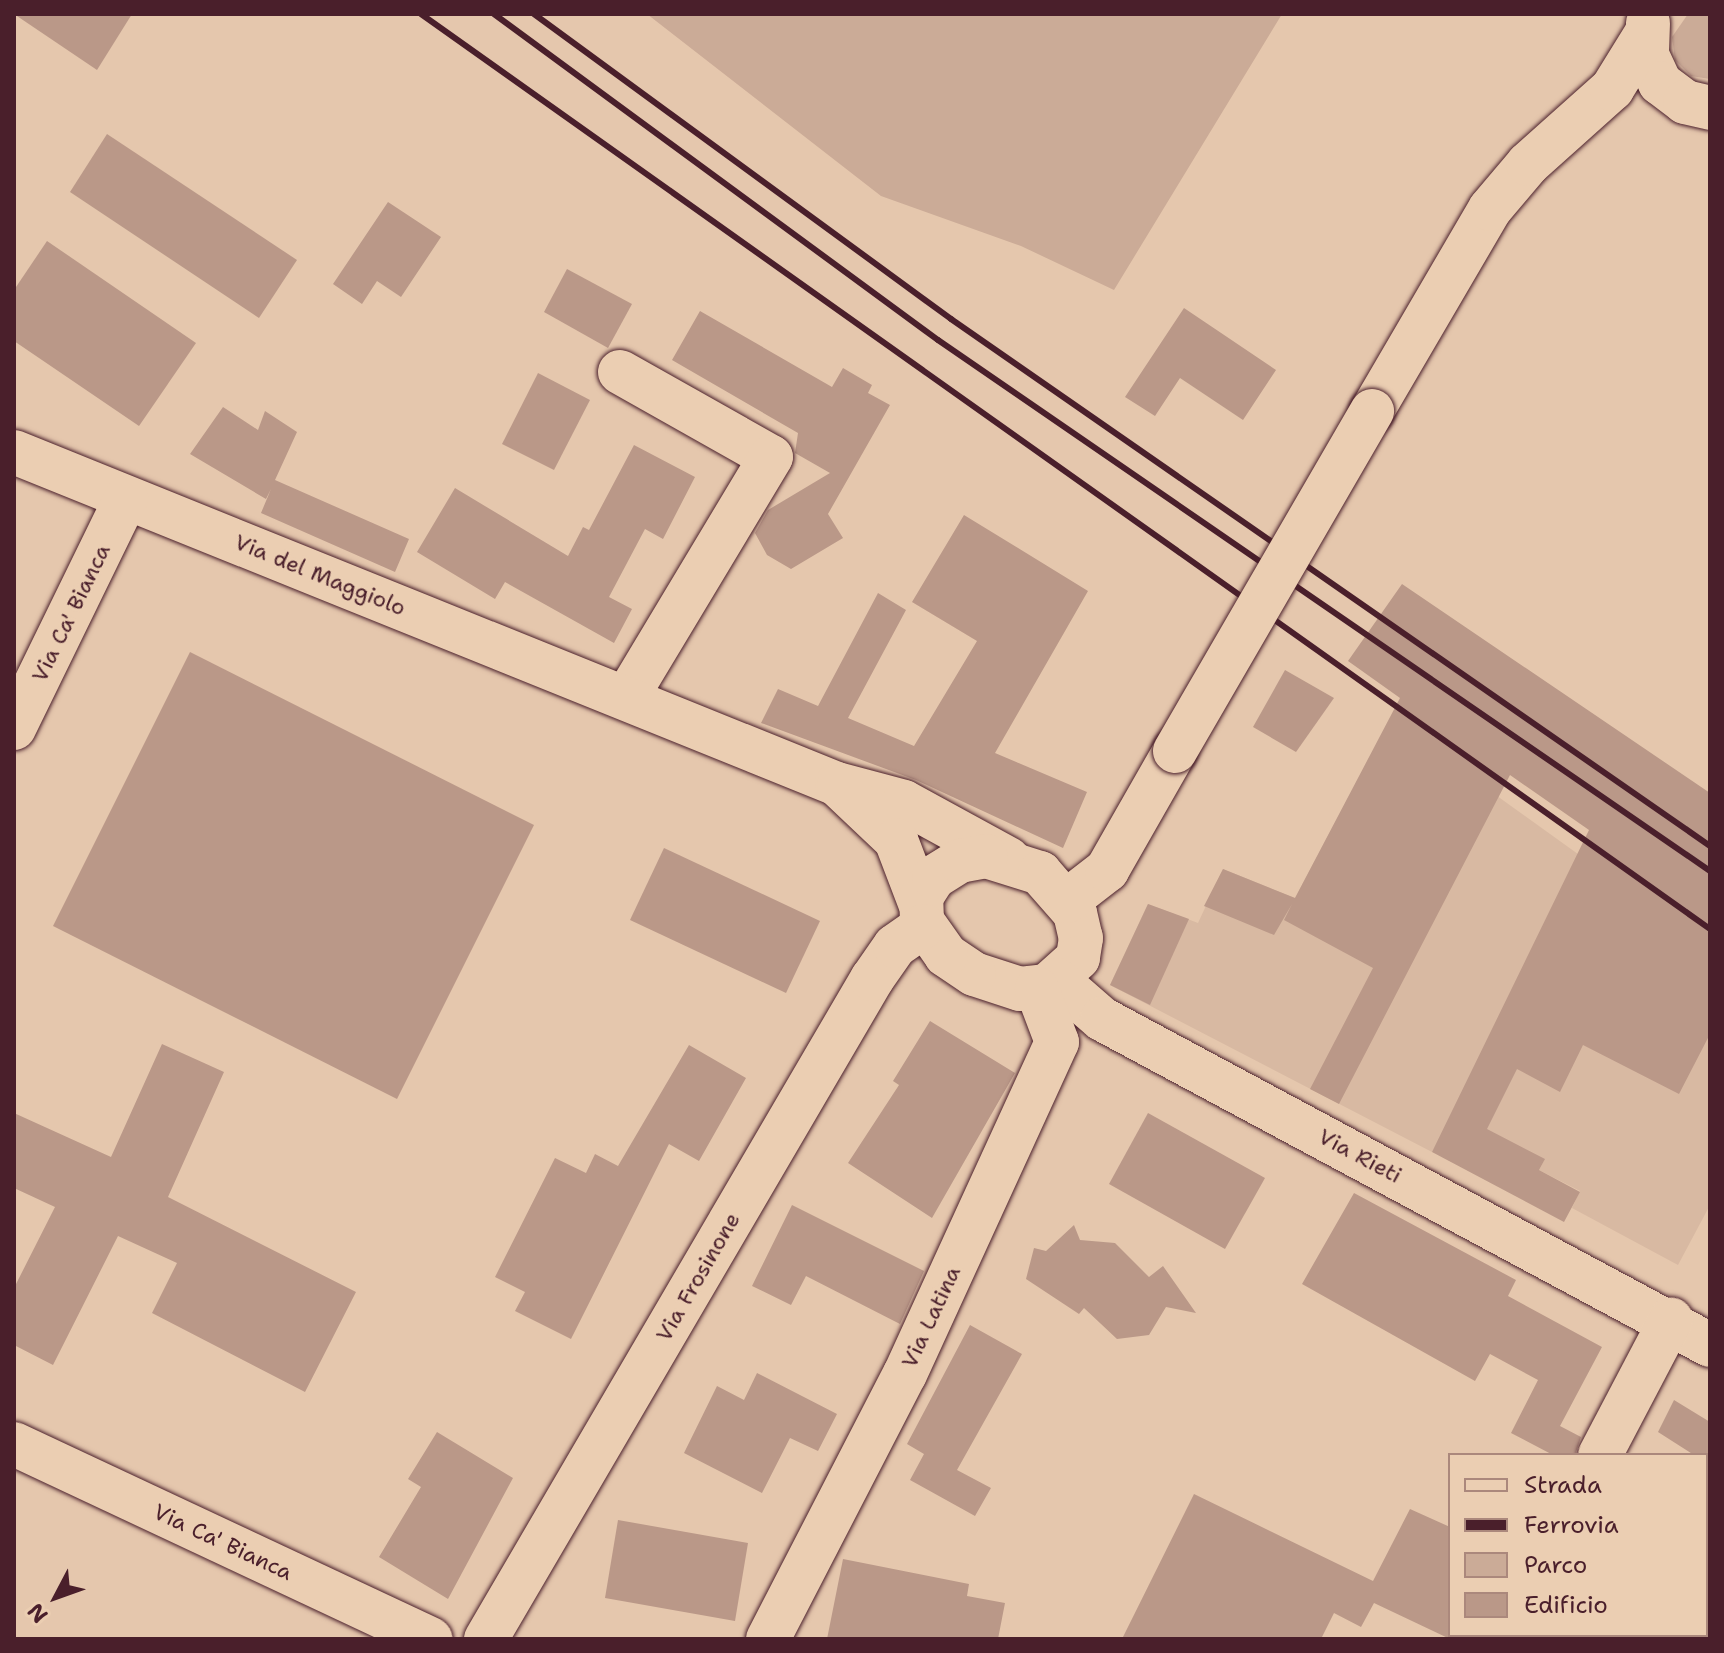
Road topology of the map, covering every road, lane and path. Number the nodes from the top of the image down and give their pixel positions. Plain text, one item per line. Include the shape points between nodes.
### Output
1 (1648, 24) edge
2 (1697, 105) edge
3 (1574, 127) junction
4 (620, 372) dead end
5 (14, 452) edge
6 (126, 498) junction
7 (627, 697) junction
8 (14, 728) edge
9 (837, 784) junction
10 (1008, 859) junction
11 (1067, 901) junction
12 (922, 915) junction
13 (1047, 984) junction
14 (1671, 1320) junction
15 (1710, 1345) edge
16 (14, 1444) edge
17 (1601, 1453) edge
18 (431, 1639) edge
19 (486, 1639) edge
20 (768, 1639) edge

1 - 2 street via 1654,74
1 - 3 street via 1618,82
2 - 3 street via 1624,108
3 - 11 street, bridge via 1528,164 1490,209 1107,870
4 - 7 street via 771,457
5 - 6 street, Via del Maggiolo
6 - 7 street, Via del Maggiolo
6 - 8 street, Via Ca' Bianca
7 - 9 street, Via del Maggiolo
9 - 10 street, Via del Maggiolo via 904,802
9 - 12 street, Via del Maggiolo via 896,840
10 - 11 street via 1050,881
10 - 12 street via 977,856 951,865 934,877
11 - 13 street via 1080,926 1081,948
12 - 13 street via 963,968 1001,985
12 - 19 street, Via Frosinone via 872,979
13 - 14 street, Via Rieti via 1102,1019
13 - 20 street, Via Latina via 1057,1042 905,1374
14 - 15 street, Via Rieti
14 - 17 street
16 - 18 street, Via Ca' Bianca

